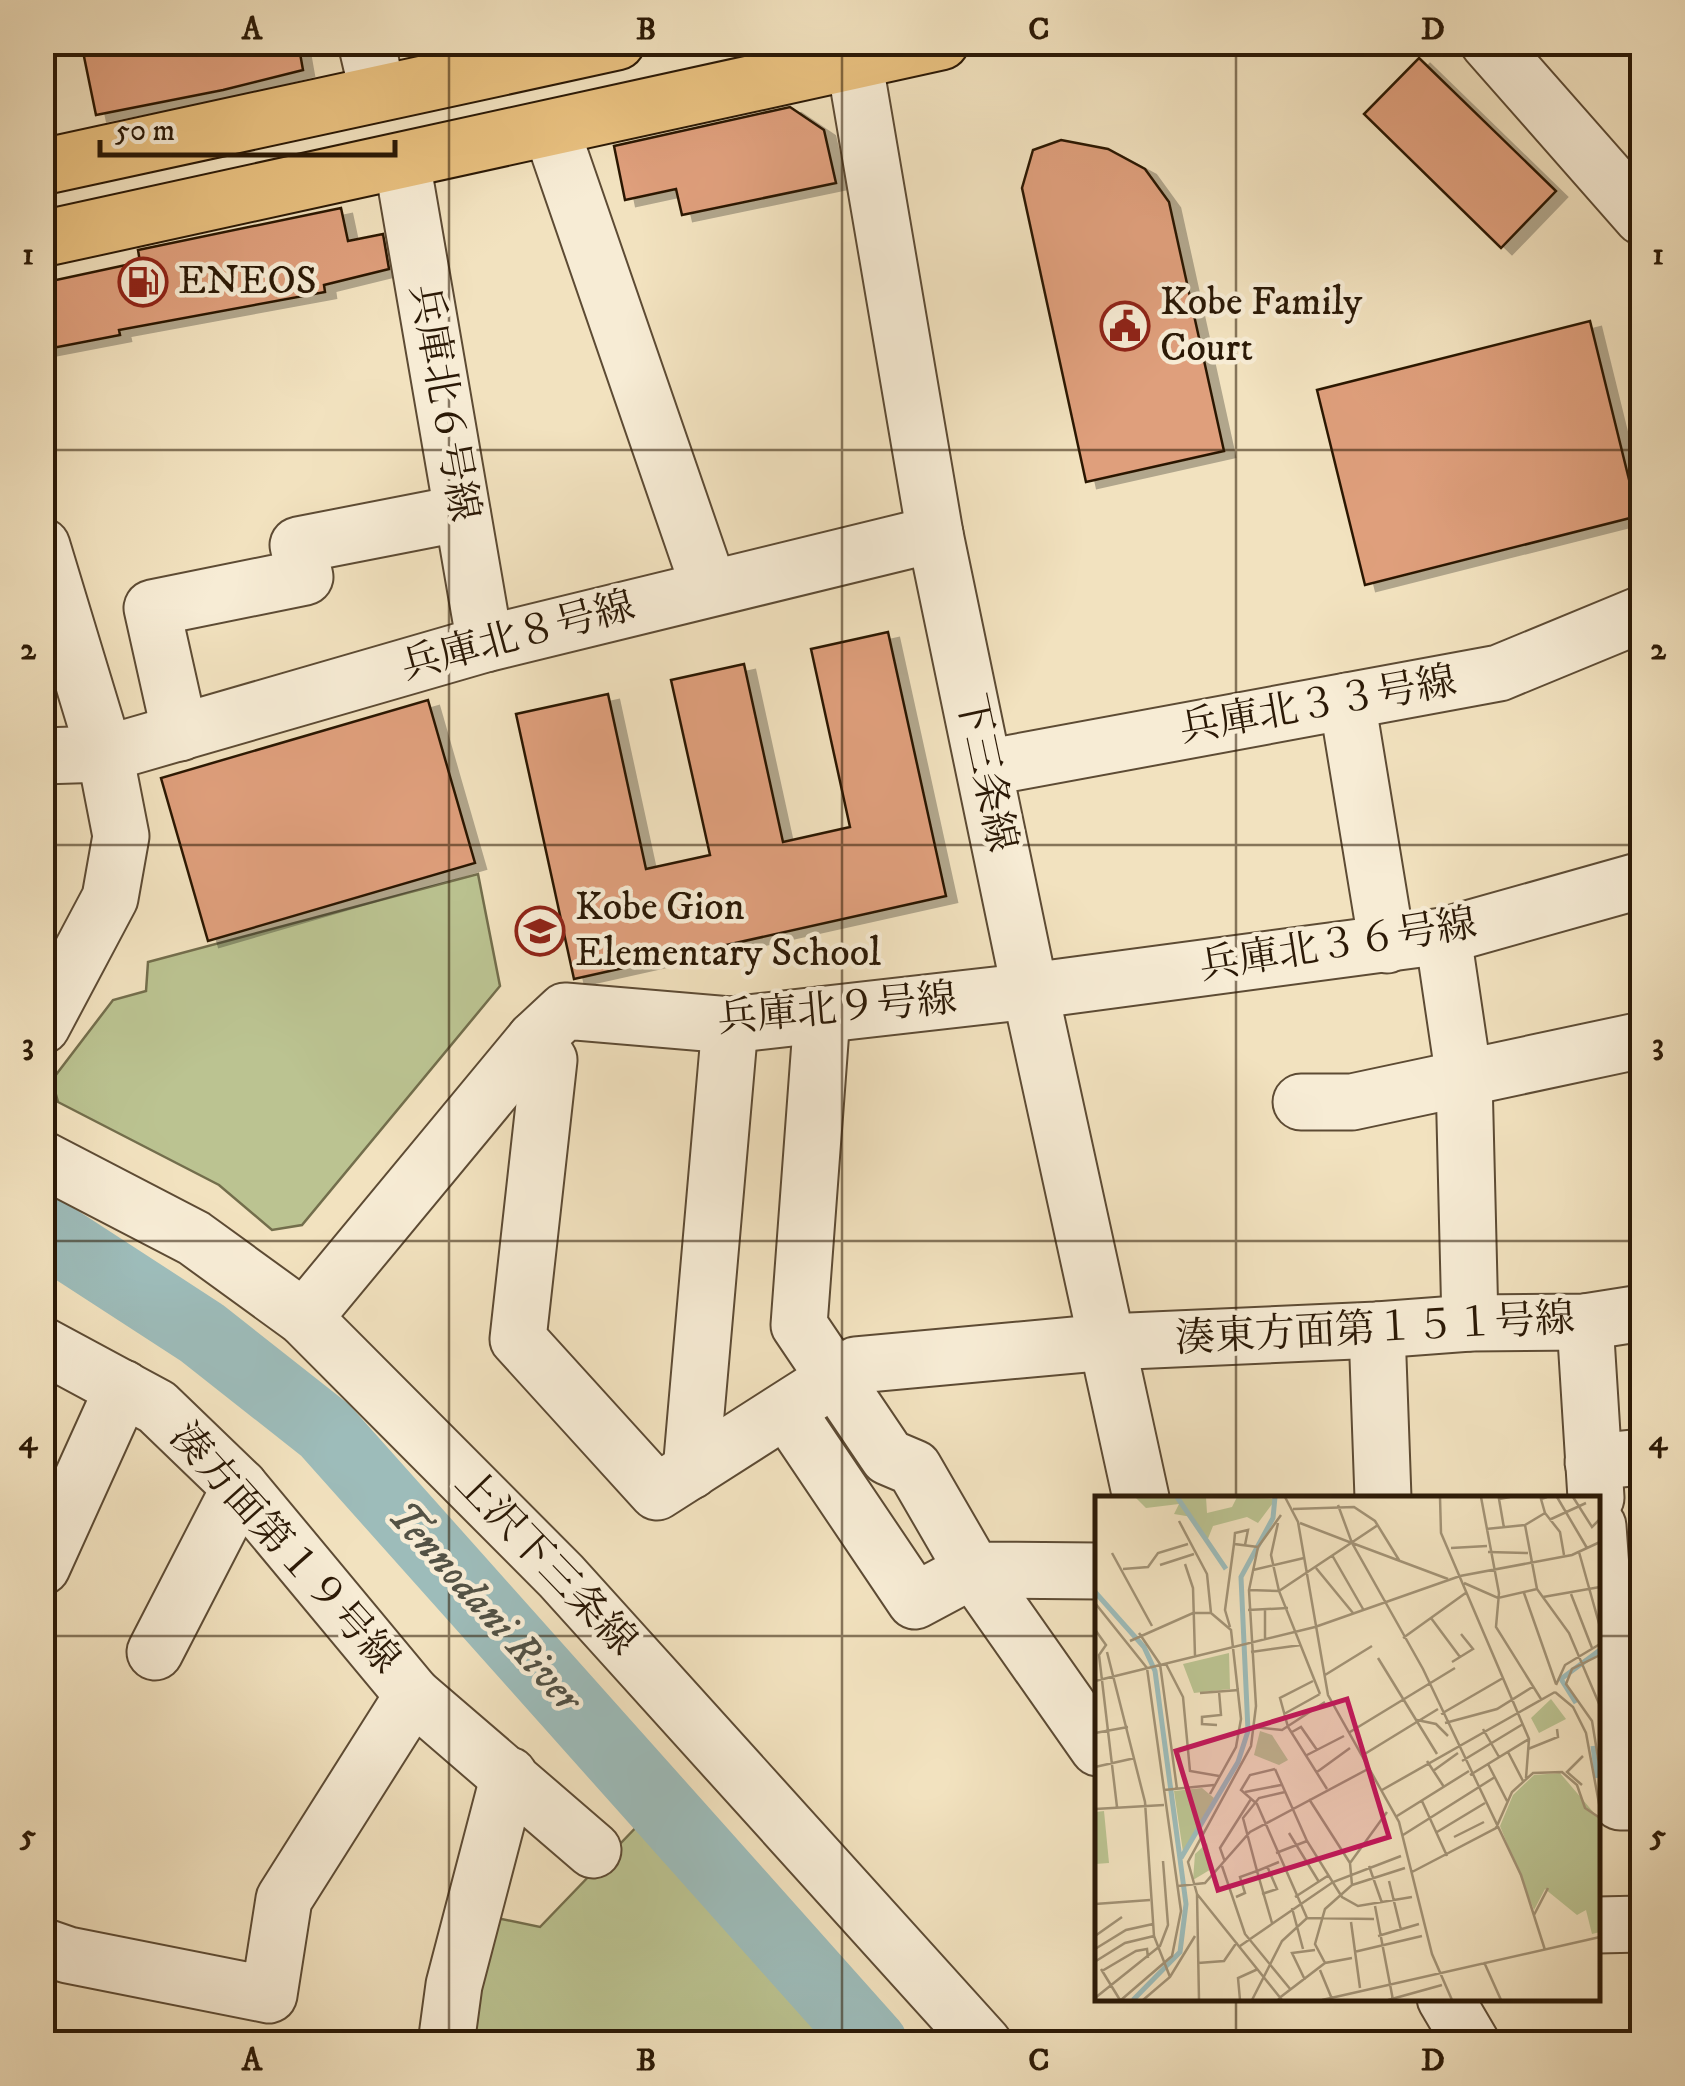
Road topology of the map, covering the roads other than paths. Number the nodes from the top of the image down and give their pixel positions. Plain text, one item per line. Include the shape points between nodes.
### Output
1 (616, 42) edge
2 (941, 42) edge
3 (1488, 42) edge
4 (852, 52) edge
5 (372, 68) edge
6 (551, 129) junction
7 (402, 162) junction
8 (42, 168) edge
9 (1642, 218) edge
10 (42, 239) edge
11 (462, 513) junction
12 (936, 534) junction
13 (42, 546) edge
14 (710, 586) junction
15 (1642, 614) edge
16 (486, 644) junction
17 (1347, 701) junction
18 (180, 732) junction
19 (105, 754) junction
20 (42, 756) edge
21 (985, 768) junction
22 (1642, 880) edge
23 (1443, 936) junction
24 (1387, 945) junction
25 (1030, 990) junction
26 (822, 1014) junction
27 (730, 1025) junction
28 (42, 1026) edge
29 (536, 1039) junction
30 (1642, 1040) edge
31 (1464, 1078) junction
32 (1301, 1102) dead end
33 (42, 1158) edge
34 (1642, 1313) edge
35 (304, 1318) junction
36 (1585, 1322) junction
37 (1470, 1323) junction
38 (1377, 1330) junction
39 (1107, 1342) junction
40 (42, 1346) edge
41 (834, 1377) junction
42 (122, 1388) junction
43 (787, 1411) junction
44 (691, 1472) junction
45 (1610, 1472) edge
46 (240, 1486) junction
47 (1142, 1496) edge
48 (1383, 1496) edge
49 (1600, 1535) edge
50 (42, 1567) edge
51 (973, 1570) junction
52 (1095, 1571) edge
53 (1614, 1597) edge
54 (156, 1652) dead end
55 (413, 1695) junction
56 (1095, 1744) edge
57 (510, 1775) junction
58 (1642, 1802) edge
59 (592, 1850) dead end
60 (1642, 1924) edge
61 (1600, 1925) edge
62 (42, 1946) edge
63 (1448, 2001) edge
64 (446, 2044) edge
65 (984, 2044) edge
66 (1472, 2044) edge

1 - 5 highway
2 - 4 highway
3 - 9 street
4 - 6 highway
4 - 12 street, 下三条線
5 - 8 highway
6 - 7 highway
6 - 14 street
7 - 10 highway
7 - 11 street, 兵庫北６号線
11 - 16 street, 兵庫北６号線
11 - 18 street via 298,545 305,577 152,608
12 - 14 street, 兵庫北８号線
12 - 21 street, 下三条線
13 - 19 street
14 - 16 street, 兵庫北８号線
15 - 17 street, 兵庫北３３号線 via 1499,673
16 - 18 street, 兵庫北８号線
17 - 21 street, 兵庫北３３号線
17 - 24 street
18 - 19 street, 兵庫北８号線
19 - 20 street, 兵庫北８号線
19 - 28 street via 120,836 110,898
21 - 25 street, 下三条線
22 - 23 street, 兵庫北３６号線
23 - 24 street, 兵庫北３６号線
23 - 31 street
24 - 25 street, 兵庫北３６号線
25 - 26 street, 兵庫北９号線
25 - 39 street, 下三条線
26 - 27 street, 兵庫北９号線
26 - 41 street via 800,1325
27 - 29 street, 兵庫北９号線 via 565,1011
27 - 44 street
29 - 35 street, 兵庫北９号線
29 - 44 street, 湊東方面第１５１号線 via 549,1060 518,1339 657,1492
30 - 31 street
31 - 32 street via 1352,1102
31 - 37 street
33 - 35 street, 上沢下三条線 via 194,1238
34 - 36 street, 湊東方面第１５１号線
35 - 65 street, 上沢下三条線 via 561,1576
36 - 37 street, 湊東方面第１５１号線
36 - 45 street
37 - 38 street, 湊東方面第１５１号線
38 - 39 street, 湊東方面第１５１号線
38 - 48 street
39 - 41 street, 湊東方面第１５１号線 via 856,1365
39 - 47 street, 下三条線
40 - 42 street, 湊方面第１９号線
41 - 43 street, 湊東方面第１５１号線
41 - 51 street via 888,1456 914,1468
42 - 46 street, 湊方面第１９号線 via 157,1406
42 - 50 street
43 - 44 street, 湊東方面第１５１号線
43 - 51 street via 914,1601
46 - 54 street
46 - 55 street, 湊方面第１９号線
49 - 53 street
51 - 52 street
51 - 56 street
53 - 58 street via 1620,1802
55 - 57 street, 湊方面第１９号線
55 - 62 street via 284,1899 268,1995
57 - 59 street, 湊方面第１９号線
57 - 64 street via 454,1984
60 - 61 street
63 - 66 street

